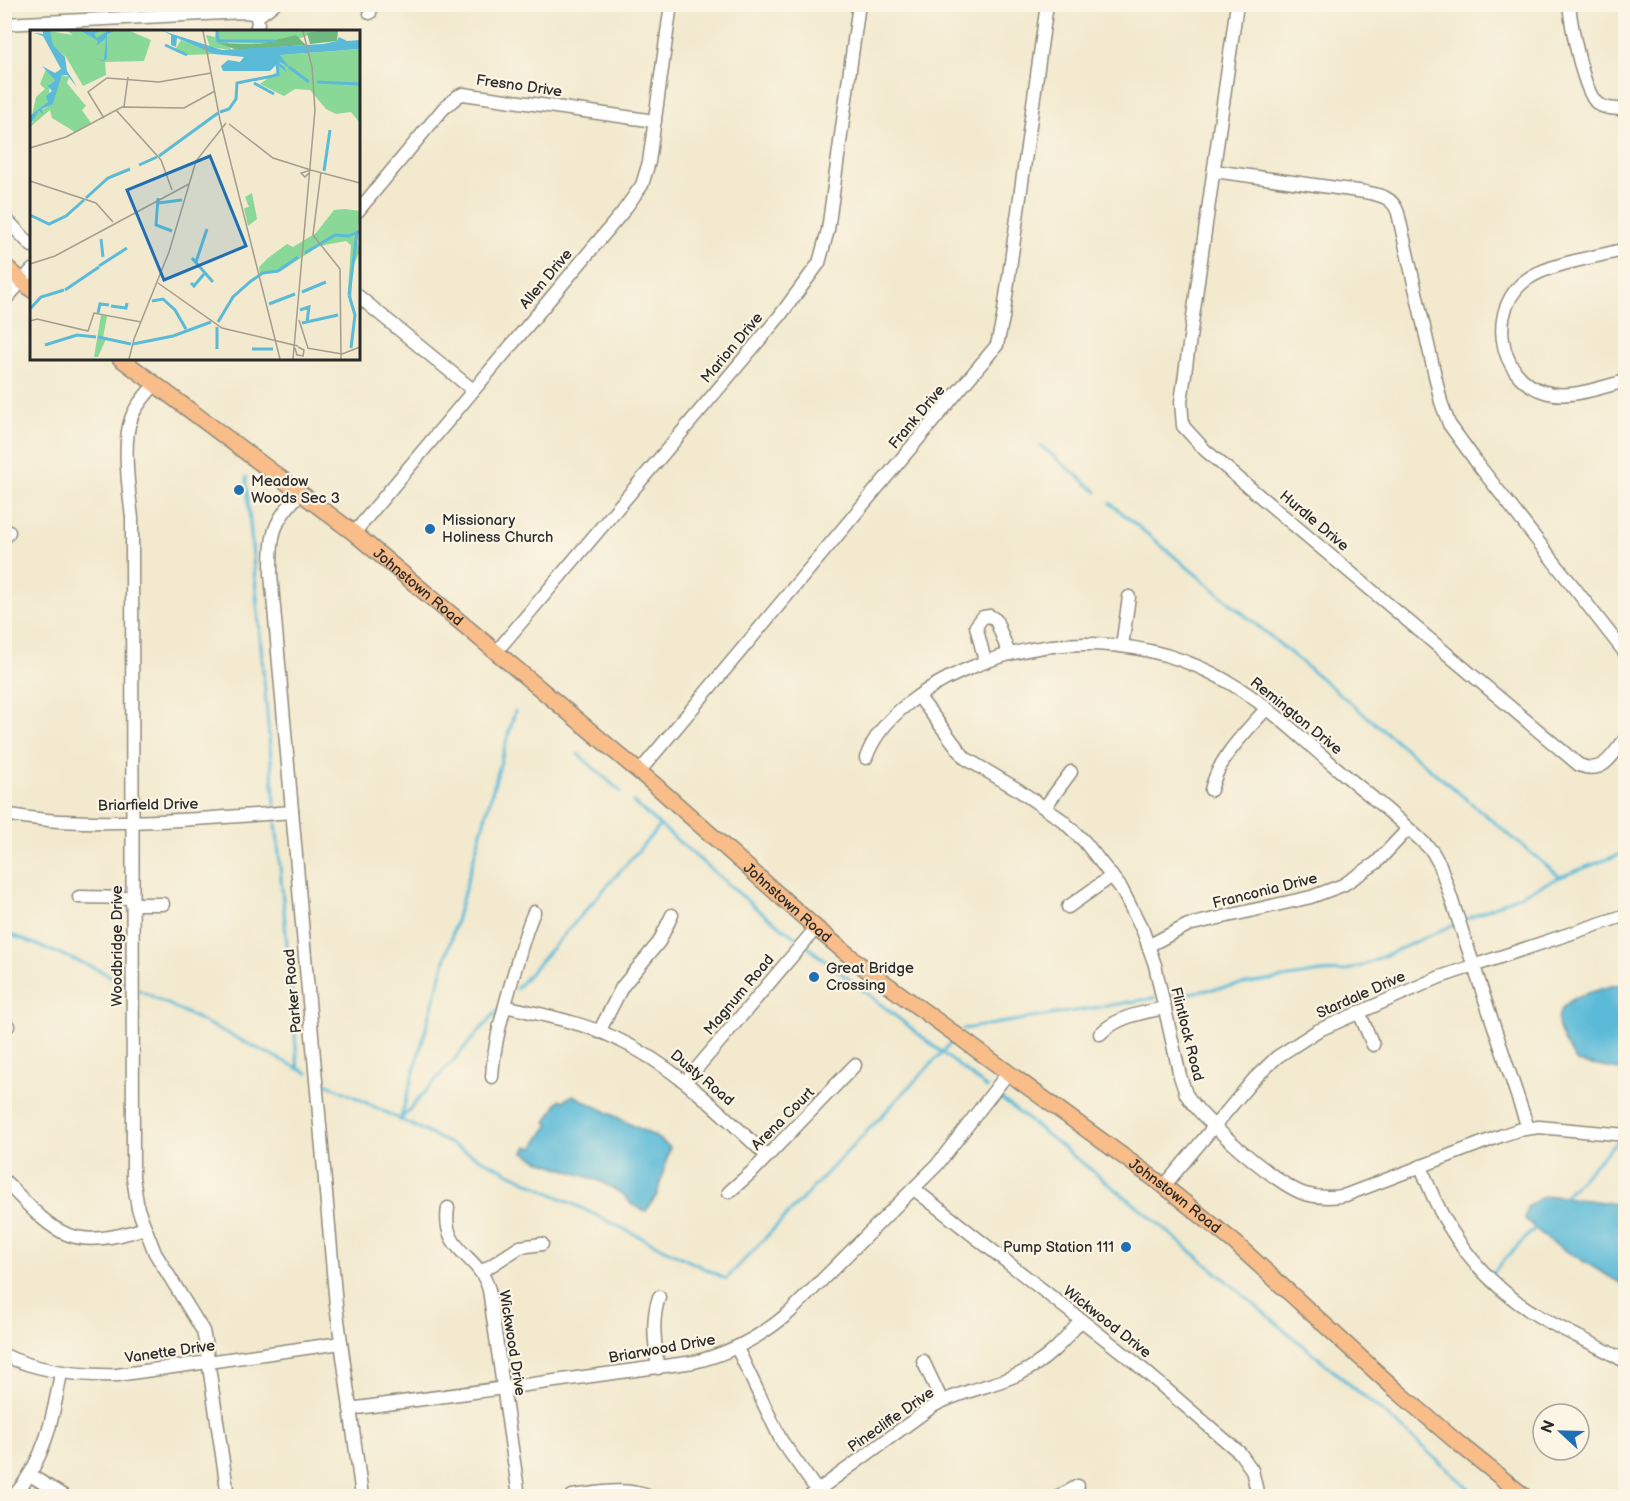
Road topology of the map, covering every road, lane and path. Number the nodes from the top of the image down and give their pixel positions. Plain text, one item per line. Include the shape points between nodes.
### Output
1 (274, 4) edge
2 (671, 4) edge
3 (859, 4) edge
4 (1047, 4) edge
5 (1237, 4) edge
6 (1569, 4) edge
7 (257, 17) junction
8 (4, 24) edge
9 (256, 30) edge
10 (1626, 109) edge
11 (655, 121) junction
12 (1214, 171) junction
13 (360, 209) edge
14 (4, 217) edge
15 (30, 244) edge
16 (1626, 249) edge
17 (4, 265) edge
18 (28, 280) edge
19 (360, 298) edge
20 (4, 301) edge
21 (123, 360) edge
22 (1626, 381) edge
23 (155, 384) junction
24 (473, 390) junction
25 (302, 492) junction
26 (354, 533) junction
27 (1129, 597) dead end
28 (1122, 646) junction
29 (495, 652) junction
30 (1009, 654) junction
31 (1626, 654) edge
32 (985, 661) junction
33 (919, 697) junction
34 (1266, 709) junction
35 (1626, 738) edge
36 (866, 758) dead end
37 (639, 772) junction
38 (1071, 772) dead end
39 (1211, 790) dead end
40 (1045, 807) junction
41 (292, 812) junction
42 (4, 814) edge
43 (132, 821) junction
44 (1408, 829) junction
45 (1112, 876) junction
46 (79, 897) dead end
47 (132, 901) junction
48 (163, 904) dead end
49 (1068, 907) dead end
50 (534, 912) dead end
51 (672, 915) dead end
52 (1626, 915) edge
53 (816, 928) junction
54 (1149, 946) junction
55 (1474, 965) junction
56 (505, 1006) junction
57 (1165, 1008) junction
58 (1359, 1012) junction
59 (599, 1032) junction
60 (1100, 1034) dead end
61 (1373, 1045) dead end
62 (855, 1065) dead end
63 (1008, 1073) junction
64 (492, 1077) dead end
65 (686, 1081) junction
66 (1214, 1126) junction
67 (1528, 1128) junction
68 (1626, 1135) edge
69 (767, 1156) junction
70 (1421, 1166) junction
71 (4, 1180) edge
72 (1164, 1186) junction
73 (914, 1188) junction
74 (729, 1192) dead end
75 (448, 1208) dead end
76 (145, 1228) junction
77 (542, 1244) dead end
78 (481, 1272) junction
79 (659, 1297) dead end
80 (1082, 1320) junction
81 (341, 1343) junction
82 (738, 1348) junction
83 (4, 1355) edge
84 (923, 1361) dead end
85 (209, 1362) junction
86 (1626, 1362) edge
87 (658, 1368) junction
88 (62, 1373) junction
89 (504, 1389) junction
90 (942, 1401) junction
91 (350, 1409) junction
92 (1458, 1443) junction
93 (30, 1475) junction
94 (1078, 1486) dead end
95 (817, 1495) edge
96 (648, 1496) edge
97 (14, 1497) edge
98 (64, 1497) edge
99 (228, 1497) edge
100 (362, 1497) edge
101 (519, 1497) edge
102 (572, 1497) edge
103 (1060, 1497) edge
104 (1258, 1497) edge
105 (1508, 1497) edge
106 (1524, 1497) edge

1 - 7 street
2 - 11 street, Allen Drive
3 - 29 street, Marion Drive via 828,230 819,263 778,317
4 - 37 street, Frank Drive via 997,345
5 - 12 street, Hurdle Drive
6 - 10 street via 1590,93 1603,106
7 - 8 street via 244,12
7 - 9 street
11 - 13 street, Fresno Drive via 463,94 443,110
11 - 24 street, Allen Drive via 642,185
12 - 31 street via 1365,192 1394,203 1449,424
12 - 35 street, Hurdle Drive via 1181,402 1181,420 1186,431 1579,765 1589,769 1601,766
14 - 15 street
16 - 22 street via 1537,274 1521,284 1504,310 1501,332 1509,361 1519,375 1545,393 1563,395
17 - 18 main road
18 - 20 street
19 - 24 street
21 - 23 main road, Johnstown Road
23 - 25 main road, Johnstown Road
23 - 43 street, Woodbridge Drive via 131,418 128,441 132,518
24 - 26 street, Allen Drive
25 - 26 main road, Johnstown Road
25 - 41 street, Parker Road via 276,524 271,547
26 - 29 main road, Johnstown Road
27 - 28 street
28 - 30 street, Remington Drive via 1078,643
28 - 34 street, Remington Drive via 1161,654 1209,672
29 - 37 main road, Johnstown Road
30 - 32 street, Remington Drive
30 - 32 street via 996,620 984,617 976,626
32 - 33 street, Remington Drive
33 - 36 street, Remington Drive via 881,729
33 - 40 street, Flintlock Road via 965,758
34 - 39 street via 1224,758
34 - 44 street, Remington Drive
37 - 53 main road, Johnstown Road
38 - 40 street
40 - 45 street, Flintlock Road via 1084,841
41 - 43 street, Briarfield Drive
41 - 81 street, Parker Road
42 - 43 street, Briarfield Drive via 58,821
43 - 47 street, Woodbridge Drive
44 - 54 street, Franconia Drive via 1376,863 1342,885 1311,897 1188,925
44 - 55 street, Remington Drive via 1432,851 1440,865
45 - 49 street
45 - 54 street, Flintlock Road
46 - 47 street
47 - 48 street
47 - 76 street, Woodbridge Drive via 131,1156 134,1190
50 - 56 street
51 - 59 street via 659,942 622,987
52 - 55 street, Stardale Drive
53 - 63 main road, Johnstown Road
53 - 65 street, Magnum Road
54 - 57 street, Flintlock Road
55 - 58 street, Stardale Drive
55 - 67 street, Remington Drive
56 - 59 street, Dusty Road
56 - 64 street via 494,1047
57 - 60 street via 1129,1016
57 - 66 street, Flintlock Road via 1186,1094
58 - 61 street
58 - 66 street, Stardale Drive via 1317,1031 1277,1057
59 - 65 street, Dusty Road via 639,1050
62 - 69 street, Arena Court
63 - 72 main road, Johnstown Road
63 - 73 street, Briarwood Drive via 950,1149
65 - 69 street, Dusty Road
66 - 70 street, Flintlock Road via 1287,1186 1319,1197 1346,1195
66 - 72 street, Stardale Drive
67 - 68 street, Flintlock Road
67 - 70 street, Flintlock Road
69 - 74 street, Arena Court
70 - 86 street via 1446,1223 1485,1274 1534,1313
71 - 76 street via 44,1220 71,1236 89,1240 116,1238
72 - 92 main road, Johnstown Road via 1234,1242
73 - 80 street, Wickwood Drive
73 - 82 street, Briarwood Drive via 790,1312
75 - 78 street, Wickwood Drive via 446,1225 450,1237
76 - 85 street, Woodbridge Drive via 159,1261 201,1328
77 - 78 street via 520,1247
78 - 89 street, Wickwood Drive via 489,1290
79 - 87 street via 653,1325
80 - 90 street, Pinecliffe Drive via 1052,1354 1033,1367
80 - 104 street, Wickwood Drive via 1240,1453 1252,1470
81 - 85 street, Vanette Drive
81 - 91 street, Parker Road
82 - 87 street, Briarwood Drive
82 - 95 street via 781,1440
83 - 88 street, Vanette Drive
84 - 90 street
85 - 88 street, Vanette Drive via 93,1376
85 - 99 street, Woodbridge Drive
87 - 89 street, Briarwood Drive
88 - 93 street via 52,1424
89 - 91 street, Briarwood Drive
89 - 101 street, Wickwood Drive
90 - 95 street, Pinecliffe Drive
91 - 100 street, Parker Road
92 - 105 main road, Johnstown Road
92 - 106 main road, Johnstown Road
93 - 97 street
93 - 98 street
94 - 103 street
96 - 102 street via 618,1490

